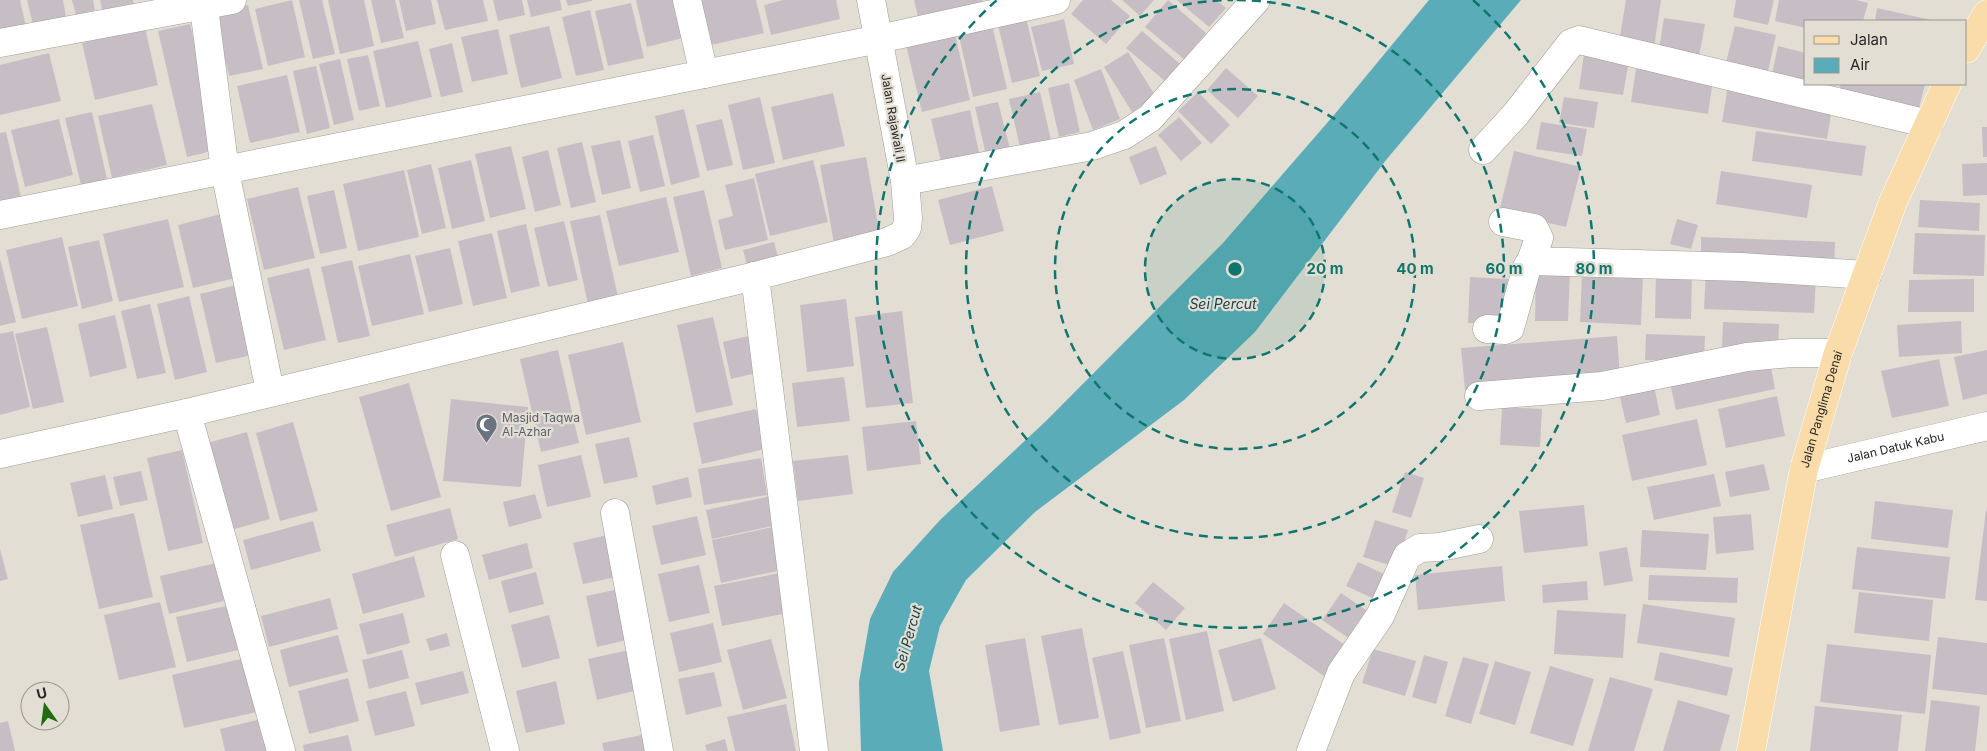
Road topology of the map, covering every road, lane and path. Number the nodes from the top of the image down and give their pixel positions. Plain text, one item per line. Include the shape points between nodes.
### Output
1 (232, 0) edge
2 (687, 0) edge
3 (871, 0) edge
4 (1055, 0) edge
5 (1256, 0) edge
6 (204, 3) edge
7 (1987, 14) edge
8 (879, 39) junction
9 (0, 43) edge
10 (1967, 47) edge
11 (704, 74) junction
12 (1946, 85) edge
13 (1929, 124) junction
14 (1483, 150) dead end
15 (225, 171) junction
16 (905, 181) junction
17 (0, 215) edge
18 (1503, 222) dead end
19 (1531, 260) junction
20 (1867, 275) junction
21 (755, 276) junction
22 (1487, 329) dead end
23 (1838, 353) junction
24 (270, 391) junction
25 (1479, 396) dead end
26 (187, 412) junction
27 (1987, 426) edge
28 (0, 454) edge
29 (1804, 470) junction
30 (616, 513) dead end
31 (1479, 539) dead end
32 (455, 555) dead end
33 (281, 751) edge
34 (505, 751) edge
35 (659, 751) edge
36 (814, 751) edge
37 (1311, 751) edge
38 (1750, 751) edge

1 - 6 street
2 - 11 street
3 - 8 street, Jalan Rajawali II
4 - 8 street
5 - 16 street via 1150,118 1124,135 1092,146
6 - 9 street
6 - 15 street
7 - 10 main road
8 - 11 street
8 - 16 street, Jalan Rajawali II
11 - 15 street
12 - 13 main road, Jalan Panglima Denai
13 - 14 street via 1579,40 1571,43 1516,114
13 - 20 main road, Jalan Panglima Denai via 1893,202
15 - 17 street
15 - 24 street
16 - 21 street, Jalan Rajawali II via 908,218 902,235 887,242
18 - 19 street via 1534,228 1539,238
19 - 20 street
19 - 22 street via 1510,328
20 - 23 main road, Jalan Panglima Denai
21 - 24 street
21 - 36 street
23 - 25 street via 1747,357 1602,386
23 - 29 main road, Jalan Panglima Denai
24 - 26 street
26 - 28 street
26 - 33 street
27 - 29 street, Jalan Datuk Kabu
29 - 38 main road, Jalan Panglima Denai
30 - 35 street
31 - 37 street via 1420,548 1407,556 1380,616 1341,673
32 - 34 street

